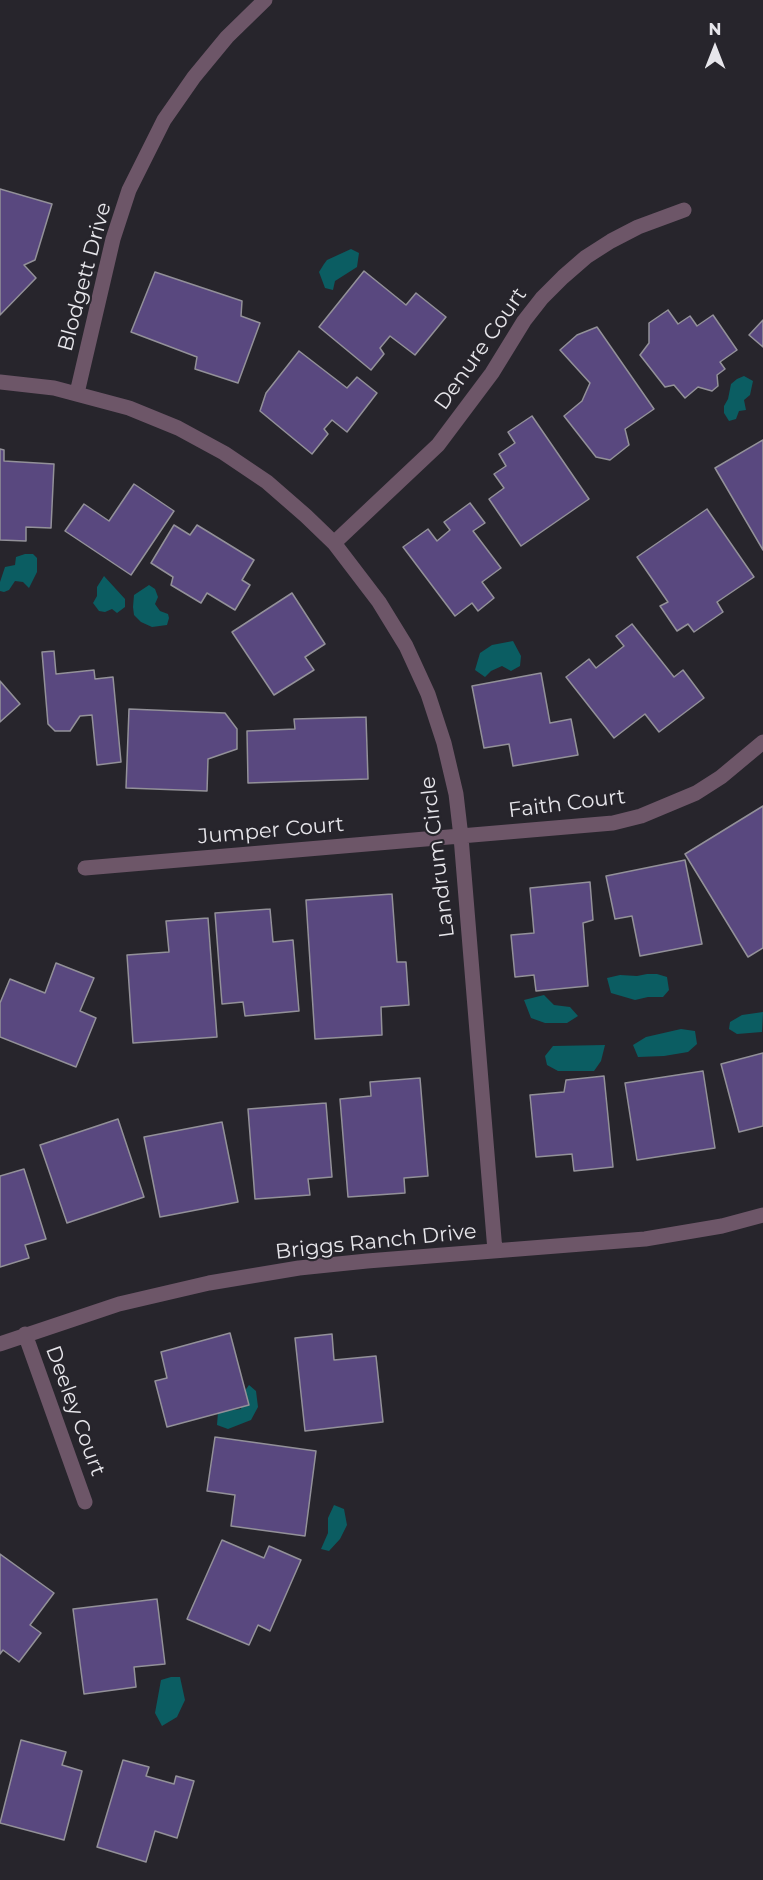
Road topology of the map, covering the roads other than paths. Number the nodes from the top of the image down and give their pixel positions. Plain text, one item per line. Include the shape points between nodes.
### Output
1 (265, 0) edge
2 (684, 210) dead end
3 (0, 382) edge
4 (77, 393) junction
5 (334, 543) junction
6 (763, 742) edge
7 (461, 837) junction
8 (85, 868) dead end
9 (763, 1215) edge
10 (495, 1251) junction
11 (25, 1334) junction
12 (0, 1344) edge
13 (85, 1502) dead end

1 - 4 street, Blodgett Drive via 194,77 164,120 129,190 113,239
2 - 5 street, Denure Court via 611,241 563,277 524,321 492,373 438,445
3 - 4 street, Landrum Circle
4 - 5 street, Landrum Circle via 129,408 224,453 267,482
5 - 7 street, Landrum Circle via 380,602 428,694 444,743
6 - 7 street, Faith Court via 696,793 641,816 613,823
7 - 8 street, Jumper Court
7 - 10 street, Landrum Circle
9 - 10 street, Briggs Ranch Drive via 645,1239
10 - 11 street, Briggs Ranch Drive via 299,1268 209,1283 119,1304
11 - 12 street, Briggs Ranch Drive
11 - 13 street, Deeley Court

